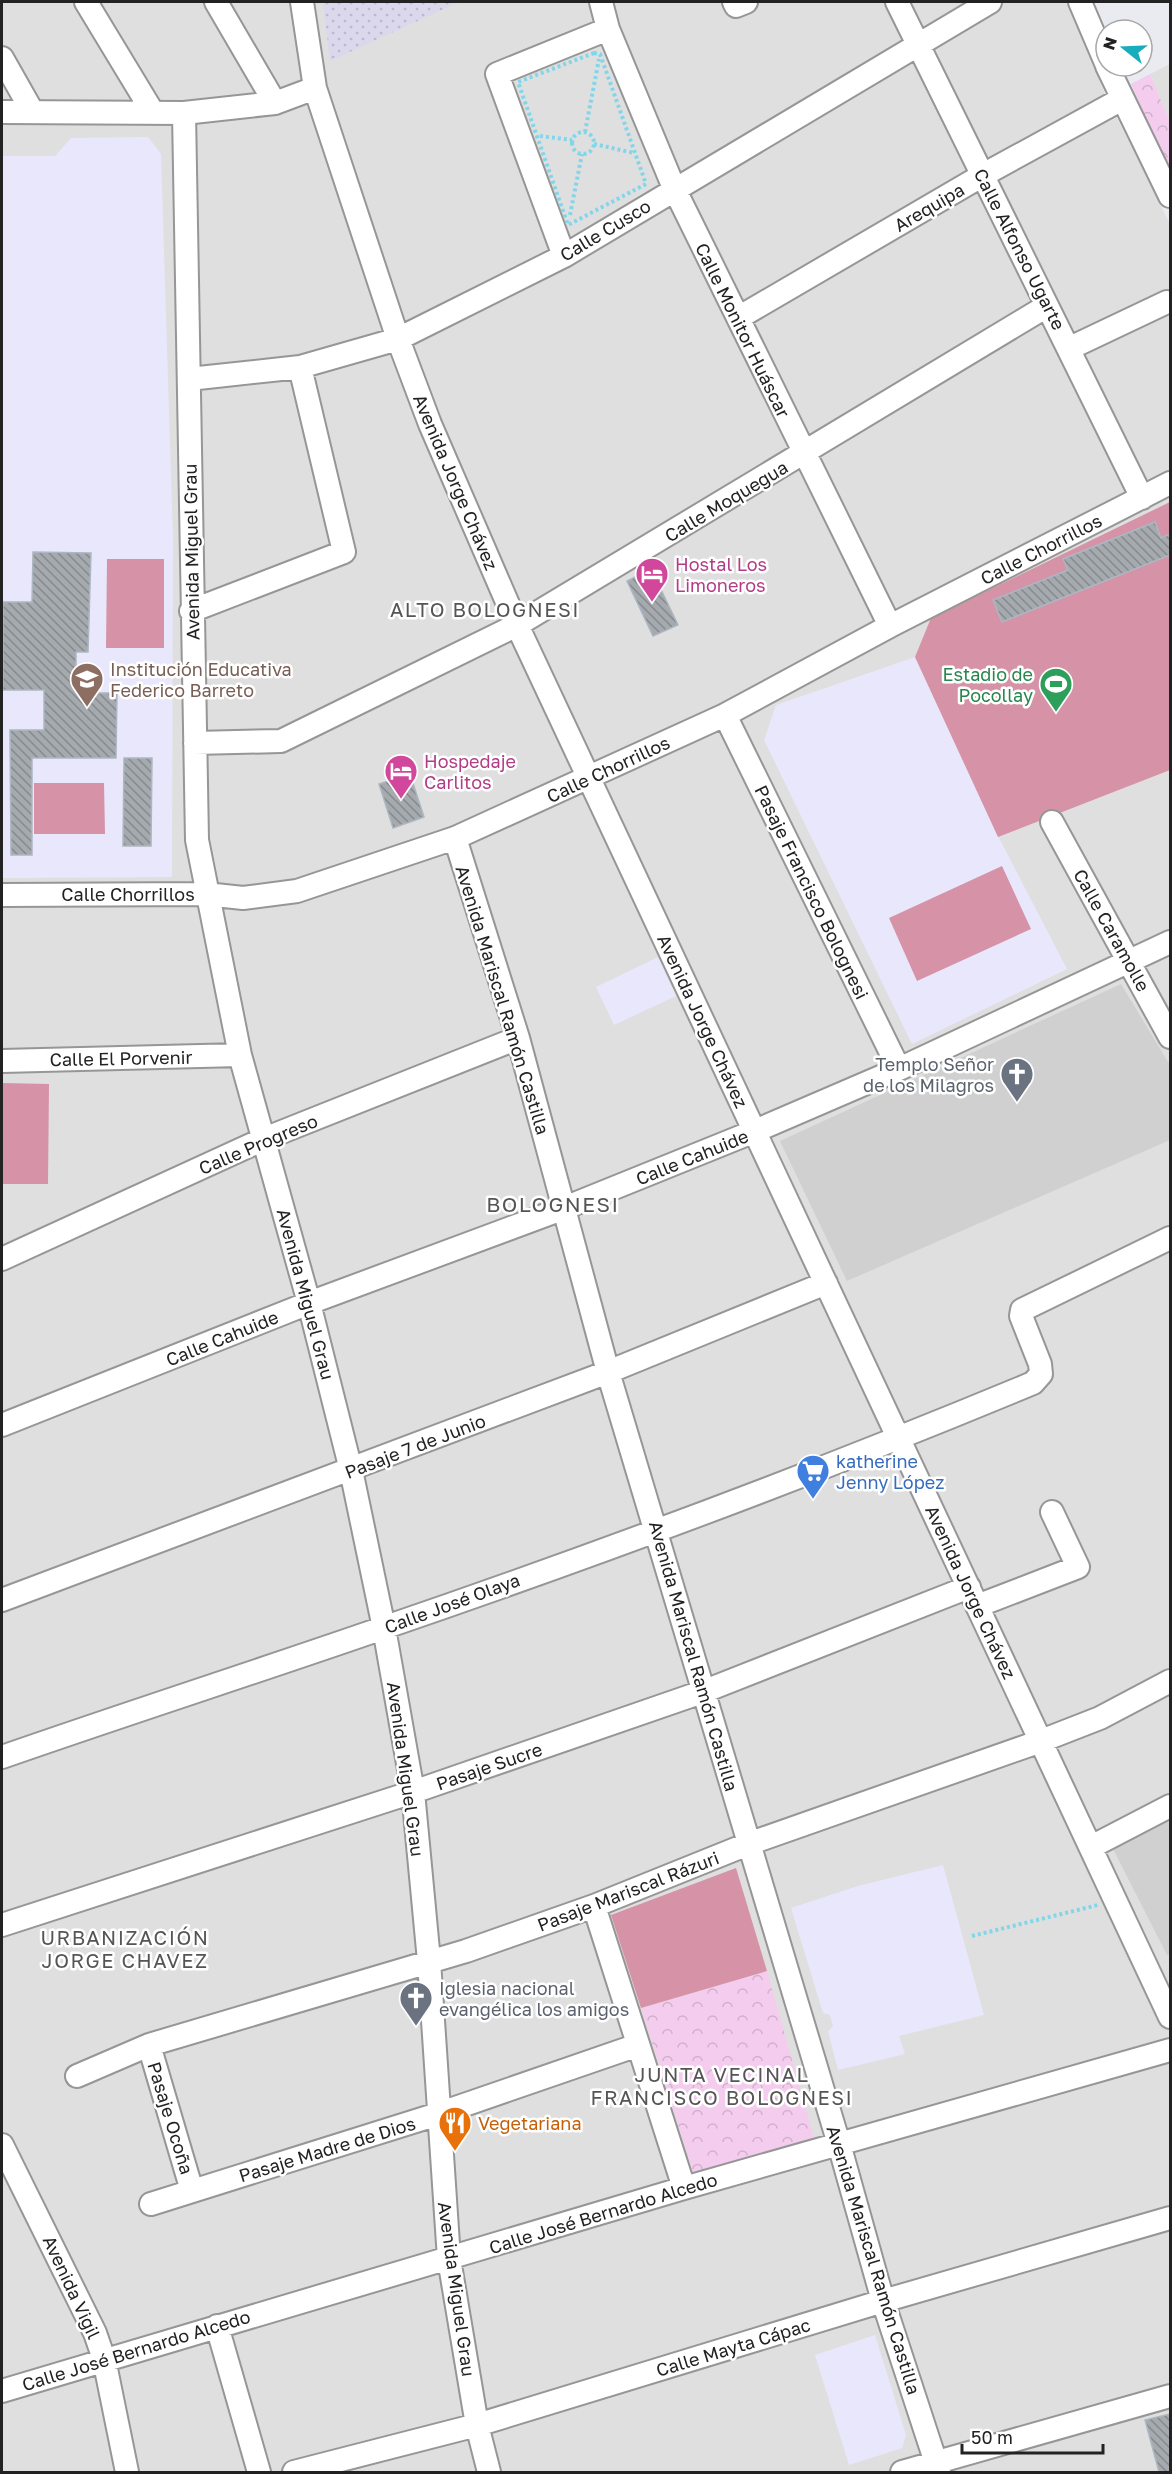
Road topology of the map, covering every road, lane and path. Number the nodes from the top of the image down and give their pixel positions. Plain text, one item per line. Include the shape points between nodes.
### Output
1 (86, 2) edge
2 (216, 2) edge
3 (302, 2) edge
4 (601, 2) edge
5 (734, 2) edge
6 (746, 2) edge
7 (897, 2) edge
8 (990, 2) edge
9 (1080, 2) edge
10 (608, 29) junction
11 (1094, 34) edge
12 (917, 43) junction
13 (600, 54) junction
14 (2, 58) edge
15 (1113, 78) edge
16 (315, 88) junction
17 (1122, 99) junction
18 (275, 103) junction
19 (32, 111) junction
20 (152, 111) junction
21 (2, 112) edge
22 (184, 113) junction
23 (585, 132) junction
24 (537, 136) junction
25 (572, 140) junction
26 (594, 144) junction
27 (635, 153) junction
28 (582, 154) junction
29 (983, 175) junction
30 (674, 188) junction
31 (1170, 196) edge
32 (568, 225) junction
33 (564, 256) junction
34 (1167, 302) dead end
35 (1047, 306) junction
36 (738, 318) junction
37 (398, 339) junction
38 (1070, 348) junction
39 (300, 367) junction
40 (189, 379) junction
41 (804, 455) junction
42 (1170, 483) edge
43 (1142, 498) junction
44 (191, 611) junction
45 (517, 625) junction
46 (890, 626) junction
47 (725, 715) junction
48 (195, 742) junction
49 (589, 779) junction
50 (1052, 822) dead end
51 (455, 838) junction
52 (206, 894) junction
53 (2, 895) edge
54 (1170, 942) edge
55 (1131, 963) junction
56 (1170, 1037) edge
57 (518, 1038) junction
58 (240, 1055) junction
59 (2, 1061) edge
60 (899, 1069) junction
61 (755, 1131) junction
62 (264, 1139) junction
63 (562, 1209) junction
64 (1170, 1238) edge
65 (2, 1259) edge
66 (826, 1283) junction
67 (309, 1303) junction
68 (608, 1372) junction
69 (2, 1425) edge
70 (899, 1438) junction
71 (351, 1470) junction
72 (1052, 1512) dead end
73 (657, 1530) junction
74 (973, 1596) junction
75 (2, 1600) edge
76 (384, 1628) junction
77 (1170, 1681) edge
78 (705, 1691) junction
79 (1041, 1741) junction
80 (2, 1757) edge
81 (413, 1792) junction
82 (1170, 1806) edge
83 (748, 1844) junction
84 (1090, 1846) junction
85 (1116, 1901) junction
86 (594, 1906) junction
87 (2, 1925) edge
88 (972, 1936) dead end
89 (429, 1961) junction
90 (1170, 2017) edge
91 (149, 2045) junction
92 (638, 2045) junction
93 (1170, 2050) edge
94 (77, 2076) dead end
95 (438, 2114) junction
96 (839, 2144) junction
97 (2, 2145) edge
98 (684, 2188) junction
99 (192, 2191) junction
100 (151, 2205) dead end
101 (1170, 2218) edge
102 (449, 2259) junction
103 (883, 2301) junction
104 (217, 2326) junction
105 (104, 2359) junction
106 (2, 2391) edge
107 (1170, 2396) edge
108 (477, 2426) junction
109 (938, 2467) edge
110 (127, 2472) edge
111 (259, 2472) edge
112 (294, 2472) edge
113 (489, 2472) edge
114 (902, 2472) edge

1 - 20 street
2 - 18 street
3 - 16 street, Avenida Jorge Chávez
4 - 10 street, Calle Monitor Huáscar
5 - 6 street via 736,6
7 - 12 street, Calle Alfonso Ugarte
8 - 12 street, Calle Cusco
9 - 11 street
10 - 30 street, Calle Monitor Huáscar
10 - 33 street via 497,74
12 - 29 street, Calle Alfonso Ugarte
12 - 30 street, Calle Cusco
13 - 23 path
13 - 24 path via 518,82
13 - 27 path
14 - 19 street
15 - 17 street
16 - 18 street
16 - 37 street, Avenida Jorge Chávez
17 - 29 street, Arequipa
17 - 31 street
18 - 22 street
19 - 20 street
19 - 21 street
20 - 22 street
22 - 40 street, Avenida Miguel Grau
23 - 25 path via 575,134
23 - 26 path via 593,137
24 - 25 path
24 - 32 path
25 - 28 path via 574,149
26 - 27 path
26 - 28 path via 588,153
27 - 32 path via 646,184
28 - 32 path
29 - 35 street, Calle Alfonso Ugarte
29 - 36 street, Arequipa
30 - 33 street, Calle Cusco
30 - 36 street, Calle Monitor Huáscar
33 - 37 street, Calle Cusco
34 - 38 street
35 - 38 street, Calle Alfonso Ugarte
35 - 41 street, Calle Moquegua
36 - 41 street, Calle Monitor Huáscar
37 - 39 street, Calle Cusco
37 - 45 street, Avenida Jorge Chávez via 430,424
38 - 43 street, Calle Alfonso Ugarte
39 - 40 street, Calle Cusco
39 - 44 street via 344,552
40 - 44 street, Avenida Miguel Grau
41 - 45 street, Calle Moquegua
41 - 46 street, Calle Monitor Huáscar
42 - 43 street, Calle Chorrillos
43 - 46 street, Calle Chorrillos
44 - 48 street, Avenida Miguel Grau
45 - 48 street, Calle Moquegua via 281,741
45 - 49 street, Avenida Jorge Chávez
46 - 47 street, Calle Chorrillos
47 - 49 street, Calle Chorrillos
47 - 60 street, Pasaje Francisco Bolognesi
48 - 52 street, Avenida Miguel Grau via 197,840
49 - 51 street, Calle Chorrillos
49 - 61 street, Avenida Jorge Chávez
50 - 55 street, Calle Caramolle
51 - 52 street, Calle Chorrillos via 297,891 243,898
51 - 57 street, Avenida Mariscal Ramón Castilla
52 - 53 street, Calle Chorrillos
52 - 58 street, Avenida Miguel Grau
54 - 55 street, Calle Cahuide
55 - 56 street, Calle Caramolle
55 - 60 street, Calle Cahuide
57 - 62 street, Calle Progreso
57 - 63 street, Avenida Mariscal Ramón Castilla
58 - 59 street, Calle El Porvenir
58 - 62 street, Avenida Miguel Grau
60 - 61 street, Calle Cahuide
61 - 63 street, Calle Cahuide
61 - 66 street, Avenida Jorge Chávez
62 - 65 street, Calle Progreso
62 - 67 street, Avenida Miguel Grau
63 - 67 street, Calle Cahuide
63 - 68 street, Avenida Mariscal Ramón Castilla
64 - 70 street, Calle José Olaya via 1022,1310 1040,1364 1041,1374 1033,1383
66 - 68 street, Pasaje 7 de Junio
66 - 70 street, Avenida Jorge Chávez
67 - 69 street, Calle Cahuide
67 - 71 street, Avenida Miguel Grau
68 - 71 street, Pasaje 7 de Junio
68 - 73 street, Avenida Mariscal Ramón Castilla
70 - 73 street, Calle José Olaya
70 - 74 street, Avenida Jorge Chávez
71 - 75 street, Pasaje 7 de Junio
71 - 76 street, Avenida Miguel Grau
72 - 74 street, Pasaje Sucre via 1078,1567
73 - 76 street, Calle José Olaya
73 - 78 street, Avenida Mariscal Ramón Castilla
74 - 78 street, Pasaje Sucre
74 - 79 street, Avenida Jorge Chávez
76 - 80 street, Calle José Olaya
76 - 81 street, Avenida Miguel Grau
77 - 79 street, Pasaje Mariscal Rázuri via 1100,1718
78 - 81 street, Pasaje Sucre
78 - 83 street, Avenida Mariscal Ramón Castilla
79 - 83 street, Pasaje Mariscal Rázuri
79 - 84 street, Avenida Jorge Chávez
81 - 87 street, Pasaje Sucre
81 - 89 street, Avenida Miguel Grau
82 - 84 street
83 - 86 street, Pasaje Mariscal Rázuri
83 - 96 street, Avenida Mariscal Ramón Castilla
84 - 85 street, Avenida Jorge Chávez
85 - 88 path
85 - 90 street, Avenida Jorge Chávez
86 - 89 street, Pasaje Mariscal Rázuri
86 - 92 street
89 - 91 street, Pasaje Mariscal Rázuri
89 - 95 street, Avenida Miguel Grau
91 - 94 street, Pasaje Mariscal Rázuri
91 - 99 street, Pasaje Ocoña
92 - 95 street, Pasaje Madre de Dios
92 - 98 street
93 - 96 street, Calle José Bernardo Alcedo
95 - 99 street, Pasaje Madre de Dios
95 - 102 street, Avenida Miguel Grau
96 - 98 street, Calle José Bernardo Alcedo
96 - 103 street, Avenida Mariscal Ramón Castilla
97 - 105 street, Avenida Vigil via 85,2312
98 - 102 street, Calle José Bernardo Alcedo
99 - 100 street, Pasaje Madre de Dios
101 - 103 street, Calle Mayta Cápac
102 - 104 street, Calle José Bernardo Alcedo
102 - 108 street, Avenida Miguel Grau
103 - 108 street, Calle Mayta Cápac
103 - 109 street, Avenida Mariscal Ramón Castilla
104 - 105 street, Calle José Bernardo Alcedo
104 - 111 street
105 - 106 street, Calle José Bernardo Alcedo
105 - 110 street, Avenida Vigil
107 - 109 street
108 - 112 street, Calle Mayta Cápac
108 - 113 street, Avenida Miguel Grau
109 - 114 street

